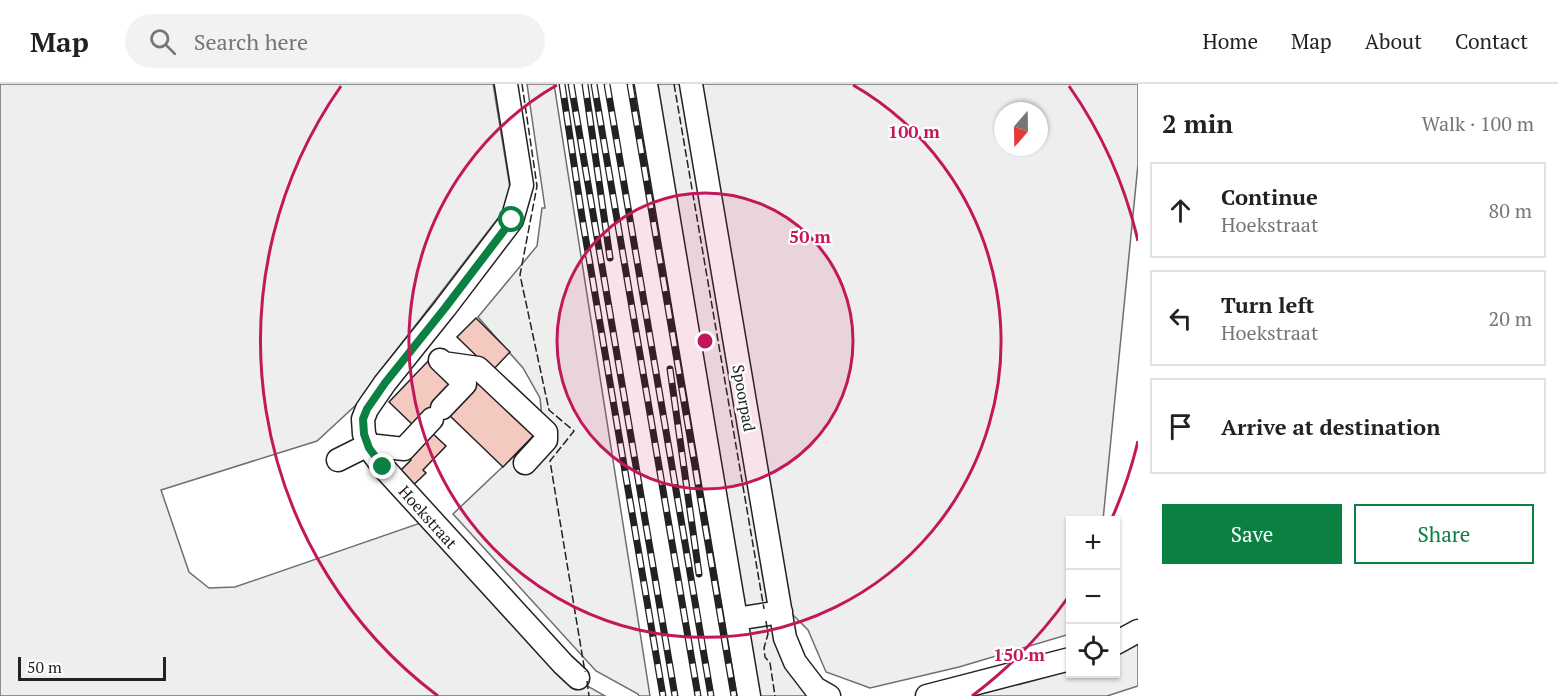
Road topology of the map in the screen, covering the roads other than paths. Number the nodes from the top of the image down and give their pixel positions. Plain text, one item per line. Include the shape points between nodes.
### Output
1 (506, 84) edge
2 (646, 84) edge
3 (692, 84) edge
4 (420, 339) junction
5 (443, 363) junction
6 (368, 445) junction
7 (338, 460) dead end
8 (525, 463) dead end
9 (781, 612) junction
10 (736, 619) junction
11 (1138, 631) edge
12 (1120, 642) edge
13 (1066, 660) edge
14 (578, 678) dead end
15 (749, 696) edge
16 (829, 696) edge
17 (927, 696) edge

1 - 4 street, Hoekstraat via 522,185 512,220
2 - 10 street
3 - 9 street, Spoorpad
4 - 5 street
4 - 6 street, Hoekstraat via 367,409 363,419
5 - 6 street via 465,384 404,449
5 - 8 street via 478,368 546,432 546,440
6 - 7 street
6 - 14 street, Hoekstraat via 383,467
9 - 10 street
9 - 16 street, Spoorpad via 785,638 795,662 815,688
10 - 15 street
11 - 12 street
13 - 17 street

